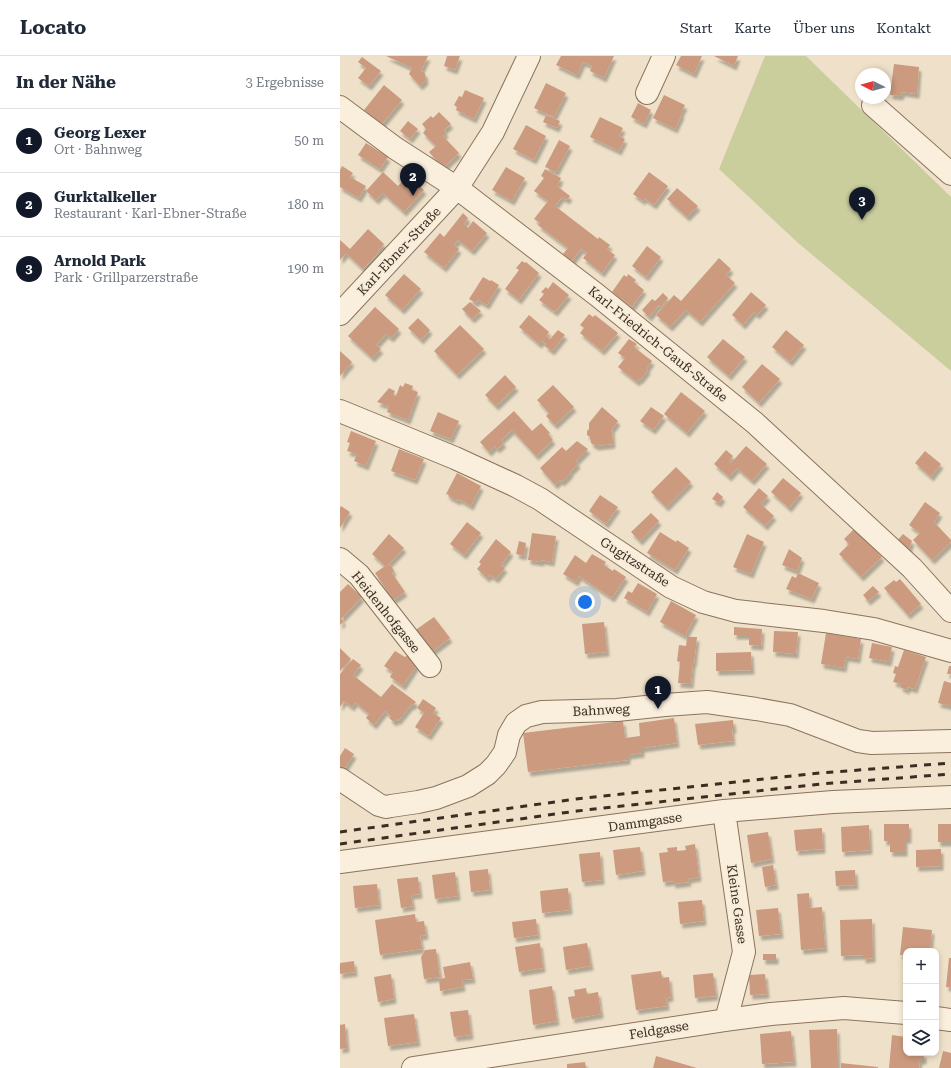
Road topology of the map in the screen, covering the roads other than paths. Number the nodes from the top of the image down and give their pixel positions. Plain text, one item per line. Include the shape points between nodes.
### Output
1 (529, 56) edge
2 (664, 56) edge
3 (647, 93) dead end
4 (873, 105) dead end
5 (340, 108) edge
6 (951, 174) edge
7 (457, 188) junction
8 (340, 314) edge
9 (340, 411) edge
10 (340, 559) edge
11 (951, 611) edge
12 (951, 651) edge
13 (430, 666) dead end
14 (951, 741) edge
15 (340, 779) edge
16 (951, 797) edge
17 (724, 811) junction
18 (340, 862) edge
19 (903, 1013) edge
20 (939, 1018) edge
21 (726, 1020) junction
22 (951, 1020) edge
23 (413, 1068) edge

1 - 7 street, Karl-Ebner-Straße via 493,132
2 - 3 street
4 - 6 street
5 - 7 street, Karl-Friedrich-Gauß-Straße
7 - 8 street, Karl-Ebner-Straße
7 - 11 street, Karl-Friedrich-Gauß-Straße via 597,295 755,423 912,568
9 - 12 street, Gugitzstraße via 516,486 540,499 671,587 704,602 736,611 874,629
10 - 13 street, Heidenhofgasse via 359,575
14 - 15 street, Bahnweg via 858,741 790,715 707,702 617,710 542,712 526,716 516,723 509,735 505,752 487,774 468,786 436,798 386,807
16 - 17 street, Dammgasse via 833,802
17 - 18 street, Dammgasse
17 - 21 street, Kleine Gasse via 744,952
19 - 21 street, Feldgasse via 844,1008
20 - 22 street
21 - 23 street, Feldgasse

